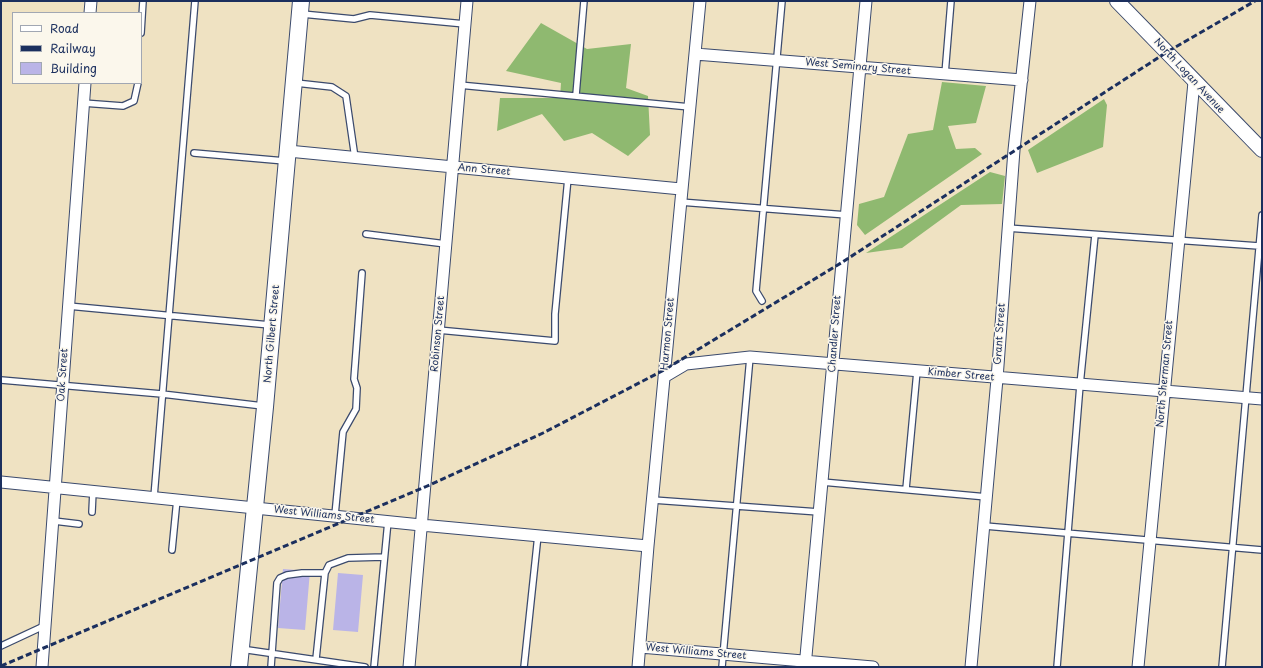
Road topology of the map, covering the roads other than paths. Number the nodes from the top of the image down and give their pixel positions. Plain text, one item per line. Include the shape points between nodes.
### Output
1 (91, 1) edge
2 (143, 1) edge
3 (195, 1) edge
4 (467, 1) edge
5 (584, 1) edge
6 (700, 1) edge
7 (782, 1) edge
8 (866, 1) edge
9 (951, 1) edge
10 (1030, 1) edge
11 (1117, 1) edge
12 (300, 7) edge
13 (90, 12) edge
14 (142, 17) edge
15 (465, 24) junction
16 (694, 54) junction
17 (777, 60) junction
18 (860, 67) junction
19 (945, 74) junction
20 (1022, 80) junction
21 (1194, 82) junction
22 (294, 83) junction
23 (85, 84) edge
24 (138, 84) edge
25 (459, 86) junction
26 (576, 95) junction
27 (83, 103) junction
28 (690, 107) junction
29 (1262, 150) edge
30 (194, 153) dead end
31 (288, 156) junction
32 (355, 158) junction
33 (452, 167) junction
34 (568, 178) junction
35 (681, 189) junction
36 (680, 202) junction
37 (763, 208) junction
38 (847, 215) junction
39 (1262, 215) edge
40 (1007, 228) junction
41 (366, 234) dead end
42 (1095, 235) junction
43 (1178, 240) junction
44 (446, 244) junction
45 (1260, 248) edge
46 (362, 272) dead end
47 (762, 301) dead end
48 (68, 306) junction
49 (168, 317) junction
50 (273, 325) junction
51 (438, 330) junction
52 (750, 357) junction
53 (833, 364) junction
54 (917, 371) junction
55 (664, 377) junction
56 (997, 379) junction
57 (1, 380) edge
58 (1080, 385) junction
59 (62, 386) junction
60 (1163, 392) junction
61 (162, 394) junction
62 (1245, 398) junction
63 (1262, 399) edge
64 (265, 406) junction
65 (1, 482) edge
66 (822, 482) junction
67 (55, 487) junction
68 (906, 489) junction
69 (93, 491) junction
70 (154, 497) junction
71 (987, 497) junction
72 (177, 499) junction
73 (652, 500) junction
74 (736, 506) junction
75 (255, 507) junction
76 (92, 512) dead end
77 (819, 512) junction
78 (335, 516) junction
79 (54, 521) junction
80 (388, 521) junction
81 (79, 524) dead end
82 (421, 525) junction
83 (985, 526) junction
84 (1070, 532) junction
85 (538, 535) junction
86 (1149, 539) junction
87 (648, 546) junction
88 (1231, 547) junction
89 (172, 550) dead end
90 (1262, 550) edge
91 (384, 557) junction
92 (325, 573) junction
93 (46, 625) junction
94 (1, 646) edge
95 (640, 647) junction
96 (241, 649) junction
97 (272, 653) junction
98 (723, 654) junction
99 (316, 660) junction
100 (332, 664) edge
101 (806, 664) edge
102 (270, 666) edge
103 (42, 667) edge
104 (239, 667) edge
105 (365, 667) edge
106 (374, 667) edge
107 (409, 667) edge
108 (524, 667) edge
109 (638, 667) edge
110 (722, 667) edge
111 (873, 667) edge
112 (972, 667) edge
113 (1057, 667) edge
114 (1138, 667) edge
115 (1222, 667) edge

1 - 13 street
2 - 14 lane
3 - 49 lane
4 - 15 street, Robinson Street
5 - 26 lane
6 - 16 street, Harmon Street
7 - 17 lane
8 - 18 street, Chandler Street
9 - 19 lane
10 - 20 street, Grant Street
11 - 21 street, North Logan Avenue
12 - 15 lane via 354,19 370,15
12 - 22 main road, North Gilbert Street
15 - 25 street, Robinson Street
16 - 17 street, West Seminary Street
16 - 28 street, Harmon Street
17 - 18 street, West Seminary Street
17 - 37 lane
18 - 19 street, West Seminary Street
18 - 38 street, Chandler Street
19 - 20 street, West Seminary Street
20 - 40 street, Grant Street
21 - 29 street, North Logan Avenue
21 - 43 street, North Sherman Street
22 - 31 main road, North Gilbert Street
22 - 32 lane via 332,87 346,96
23 - 27 street, Oak Street
24 - 27 lane via 134,101 123,106
25 - 26 lane
25 - 33 street, Robinson Street
26 - 28 lane
27 - 48 street, Oak Street
28 - 35 street, Harmon Street
30 - 31 lane
31 - 32 street, Ann Street
31 - 50 main road, North Gilbert Street
32 - 33 street, Ann Street
33 - 34 street, Ann Street
33 - 44 street, Robinson Street
34 - 35 street, Ann Street
34 - 51 lane via 555,314 555,342
35 - 36 street, Harmon Street
36 - 37 lane
36 - 55 street, Harmon Street
37 - 38 lane
37 - 47 lane via 756,291
38 - 53 street, Chandler Street
39 - 45 lane
40 - 42 lane
40 - 56 street, Grant Street
41 - 44 lane
42 - 43 lane
42 - 58 lane
43 - 45 lane
43 - 60 street, North Sherman Street
44 - 51 street, Robinson Street
45 - 62 lane
46 - 78 lane via 354,380 357,388 356,409 343,432
48 - 49 lane
48 - 59 street, Oak Street
49 - 50 lane
49 - 61 lane
50 - 64 main road, North Gilbert Street
51 - 82 street, Robinson Street
52 - 53 street, Kimber Street
52 - 55 street, Kimber Street via 686,364
52 - 74 lane
53 - 54 street, Kimber Street
53 - 66 street, Chandler Street
54 - 56 street, Kimber Street
54 - 68 lane
55 - 73 street, Harmon Street
56 - 58 street, Kimber Street
56 - 71 street, Grant Street
57 - 59 lane
58 - 60 street, Kimber Street
58 - 84 lane
59 - 61 lane
59 - 67 street, Oak Street
60 - 62 street, Kimber Street
60 - 86 street, North Sherman Street
61 - 64 lane
61 - 70 lane
62 - 63 street, Kimber Street
62 - 88 lane
64 - 75 main road, North Gilbert Street
65 - 67 street, West Williams Street
66 - 68 lane
66 - 77 street, Chandler Street
67 - 69 street, West Williams Street
67 - 79 street, Oak Street
68 - 71 lane
69 - 70 street, West Williams Street
69 - 76 lane
70 - 72 street, West Williams Street
71 - 83 street, Grant Street
72 - 75 street, West Williams Street
72 - 89 lane
73 - 74 lane
73 - 87 street, Harmon Street
74 - 77 lane
74 - 98 lane
75 - 78 street, West Williams Street
75 - 96 main road, North Gilbert Street
77 - 101 street, Chandler Street
78 - 80 street, West Williams Street
79 - 81 lane
79 - 93 street, Oak Street
80 - 82 street, West Williams Street
80 - 91 lane
82 - 85 street, West Williams Street
82 - 107 street, Robinson Street
83 - 84 lane
83 - 112 street, Grant Street
84 - 86 lane
84 - 113 lane
85 - 87 street, West Williams Street
85 - 108 lane
86 - 88 lane
86 - 114 street, North Sherman Street
87 - 95 street, Harmon Street
88 - 90 lane
88 - 115 lane
91 - 92 lane via 348,558 329,565
91 - 106 lane
92 - 97 lane via 302,573 280,578 277,583
92 - 99 lane
93 - 94 lane
93 - 103 street, Oak Street
95 - 98 street, West Williams Street
95 - 109 street, Harmon Street
96 - 97 lane
96 - 104 main road, North Gilbert Street
97 - 99 lane
97 - 102 lane
98 - 101 street, West Williams Street
98 - 110 lane
99 - 100 lane
100 - 105 lane
101 - 111 street, West Williams Street

